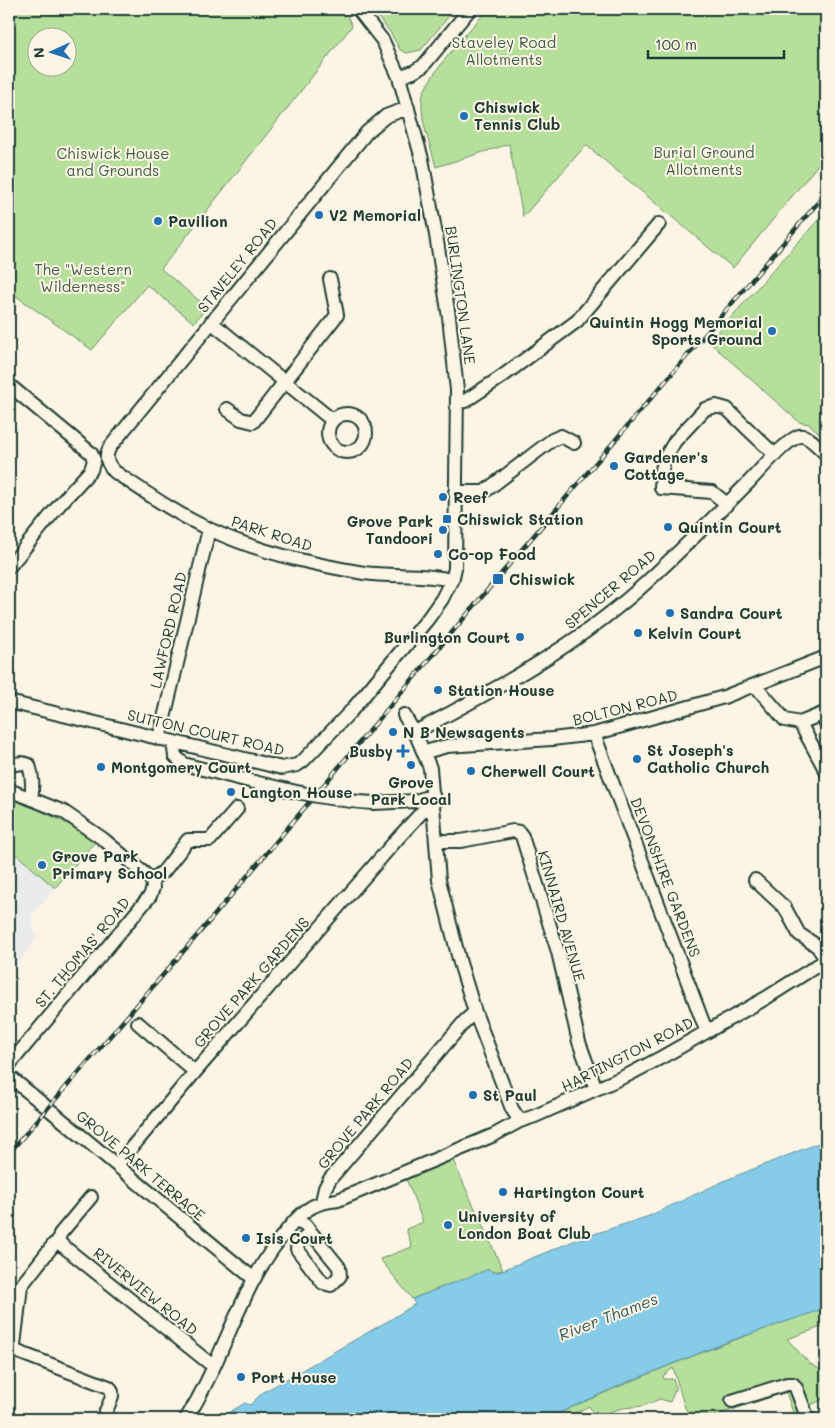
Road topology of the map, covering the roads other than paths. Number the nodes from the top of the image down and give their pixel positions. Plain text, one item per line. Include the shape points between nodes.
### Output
1 (358, 9) edge
2 (470, 9) edge
3 (399, 77) junction
4 (408, 108) junction
5 (659, 224) dead end
6 (330, 279) dead end
7 (211, 322) junction
8 (284, 382) junction
9 (9, 385) edge
10 (458, 402) junction
11 (228, 409) dead end
12 (332, 420) dead end
13 (574, 443) dead end
14 (826, 454) edge
15 (775, 455) junction
16 (100, 459) junction
17 (455, 492) junction
18 (727, 504) junction
19 (209, 529) junction
20 (9, 566) edge
21 (451, 580) junction
22 (442, 599) joint
23 (826, 657) edge
24 (755, 685) junction
25 (9, 702) edge
26 (404, 715) dead end
27 (800, 723) junction
28 (826, 723) edge
29 (415, 732) junction
30 (594, 734) junction
31 (159, 739) junction
32 (173, 742) junction
33 (425, 752) junction
34 (822, 753) edge
35 (9, 765) edge
36 (826, 771) edge
37 (9, 790) edge
38 (30, 799) junction
39 (434, 800) junction
40 (404, 802) junction
41 (237, 809) dead end
42 (413, 823) junction
43 (437, 841) junction
44 (152, 880) junction
45 (755, 880) dead end
46 (826, 960) edge
47 (475, 1012) junction
48 (138, 1022) dead end
49 (710, 1030) junction
50 (9, 1065) edge
51 (195, 1072) junction
52 (9, 1076) edge
53 (596, 1089) junction
54 (520, 1121) junction
55 (117, 1165) junction
56 (91, 1197) dead end
57 (322, 1201) junction
58 (295, 1221) junction
59 (311, 1234) dead end
60 (58, 1242) junction
61 (254, 1279) junction
62 (214, 1366) junction
63 (732, 1401) dead end
64 (105, 1419) edge
65 (186, 1419) edge
66 (808, 1419) edge

1 - 3 street, BURLINGTON LANE via 383,41
2 - 3 street via 423,66
3 - 4 street, BURLINGTON LANE
4 - 7 street, STAVELEY ROAD via 386,116 367,132
4 - 10 street, BURLINGTON LANE via 422,159 436,235
5 - 10 street via 577,322 500,378 465,401
6 - 8 street via 337,316
7 - 8 street
7 - 16 street, STAVELEY ROAD
8 - 11 street via 252,422 241,419
8 - 12 street
9 - 16 street, PARK ROAD
10 - 17 street, BURLINGTON LANE
13 - 17 street via 561,436 484,492
14 - 15 street, SPENCER ROAD via 801,436
15 - 18 street, SPENCER ROAD
15 - 18 street via 727,409 716,406 705,409 671,447 662,469 660,488 712,492
16 - 19 street, PARK ROAD via 157,500
16 - 20 street, STAVELEY ROAD
17 - 21 street, BURLINGTON LANE via 456,550
18 - 29 street, SPENCER ROAD via 638,590 592,628 526,671
19 - 21 street, PARK ROAD via 306,562 366,573
19 - 31 street, LAWFORD ROAD
21 - 22 street, BURLINGTON LANE
22 - 32 street, SUTTON COURT ROAD via 351,711 297,765 282,768
23 - 24 street, BOLTON ROAD
24 - 27 street via 785,720
24 - 30 street, BOLTON ROAD via 699,705
25 - 31 street, SUTTON COURT ROAD
26 - 29 street
27 - 28 street via 822,714
27 - 34 street
29 - 33 street
30 - 33 street, BOLTON ROAD via 456,745
30 - 49 street, DEVONSHIRE GARDENS via 704,1025
31 - 32 street, SUTTON COURT ROAD
32 - 40 street, bridge via 175,756 184,764 256,783 349,801
33 - 39 street
34 - 36 street
35 - 38 street via 29,765 33,785
37 - 38 street
38 - 44 street via 64,812
39 - 40 street
39 - 42 street, GROVE PARK GARDENS
39 - 43 street
40 - 42 street
41 - 44 street, ST. THOMAS' ROAD via 210,840 188,840 164,871
42 - 51 street, GROVE PARK GARDENS
43 - 47 street via 441,889
43 - 53 street, KINNAIRD AVENUE via 461,841 513,831 522,836 558,952 578,1042
44 - 50 street, ST. THOMAS' ROAD via 150,896
45 - 46 street via 785,908 799,934 817,946
46 - 49 street, HARTINGTON ROAD
47 - 54 street via 512,1109
47 - 57 street, GROVE PARK ROAD via 330,1179
48 - 51 street
49 - 53 street, HARTINGTON ROAD
51 - 55 street, GROVE PARK GARDENS
52 - 55 street, GROVE PARK TERRACE
53 - 54 street, HARTINGTON ROAD
54 - 57 street, HARTINGTON ROAD via 338,1200
55 - 61 street, GROVE PARK TERRACE
56 - 60 street via 60,1234
57 - 58 street
58 - 59 street
58 - 61 street via 269,1252
60 - 62 street, RIVERVIEW ROAD
60 - 64 street via 21,1286 14,1348 109,1387 113,1395
61 - 62 street
62 - 65 street
63 - 66 street via 793,1384

